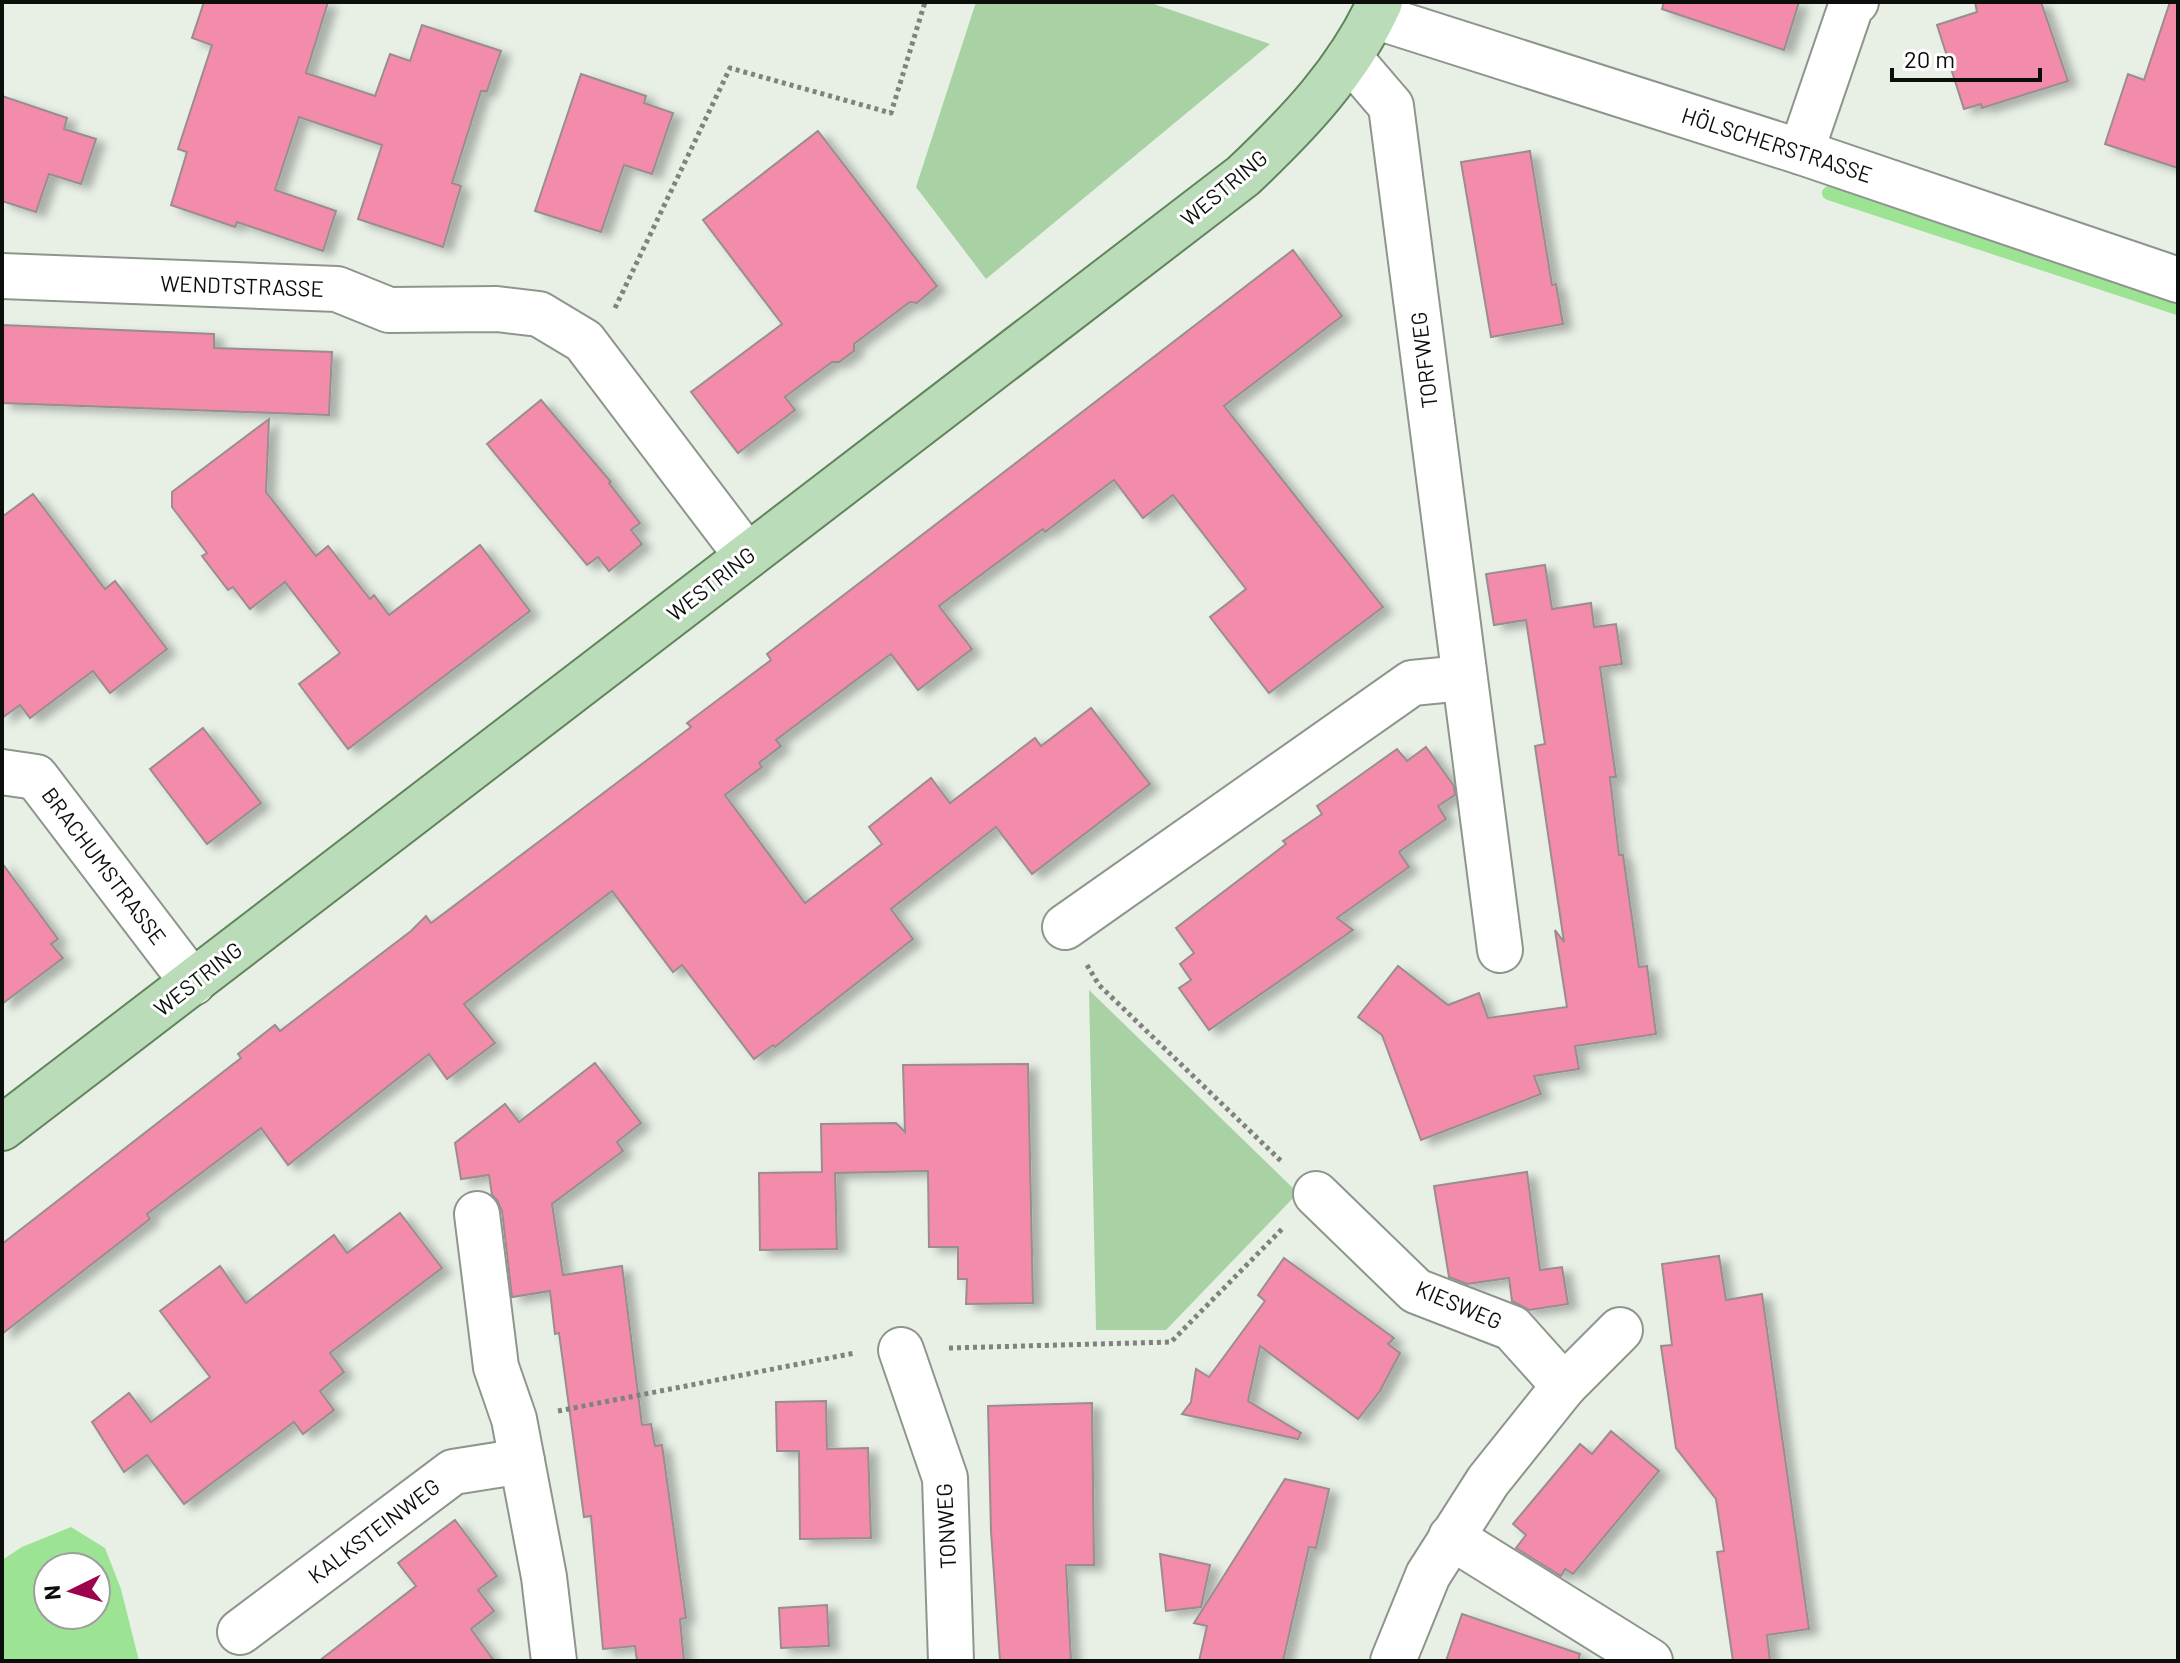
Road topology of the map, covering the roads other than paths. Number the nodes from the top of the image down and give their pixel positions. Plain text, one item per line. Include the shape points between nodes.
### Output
1 (1856, 2) edge
2 (1377, 9) edge
3 (1349, 57) junction
4 (1801, 152) junction
5 (2, 276) edge
6 (2178, 280) edge
7 (747, 556) junction
8 (1463, 678) junction
9 (2, 772) edge
10 (1065, 927) road end
11 (1500, 950) dead end
12 (193, 983) junction
13 (2, 1128) edge
14 (1316, 1194) road end
15 (477, 1214) dead end
16 (1620, 1330) dead end
17 (901, 1350) road end
18 (1564, 1386) junction
19 (518, 1440) junction
20 (1451, 1537) junction
21 (240, 1632) dead end
22 (554, 1661) edge
23 (951, 1661) edge
24 (1393, 1661) edge
25 (1650, 1661) edge

1 - 4 street
2 - 3 main road, WESTRING
2 - 4 street, HÖLSCHERSTRASSE
3 - 7 main road, WESTRING via 1288,133 1243,176
3 - 8 street, TORFWEG via 1391,106
4 - 6 street, HÖLSCHERSTRASSE
5 - 7 street, WENDTSTRASSE via 337,289 389,310 539,314 584,341
7 - 12 main road, WESTRING
8 - 10 street via 1412,683
8 - 11 street, TORFWEG
9 - 12 street, BRACHUMSTRASSE via 36,777
12 - 13 main road, WESTRING
14 - 18 street, KIESWEG via 1416,1291 1512,1328
15 - 19 street via 496,1367
16 - 18 street
17 - 23 street, TONWEG via 945,1478
18 - 20 street
19 - 21 street, KALKSTEINWEG via 453,1472
19 - 22 street
20 - 24 street via 1428,1575
20 - 25 street

